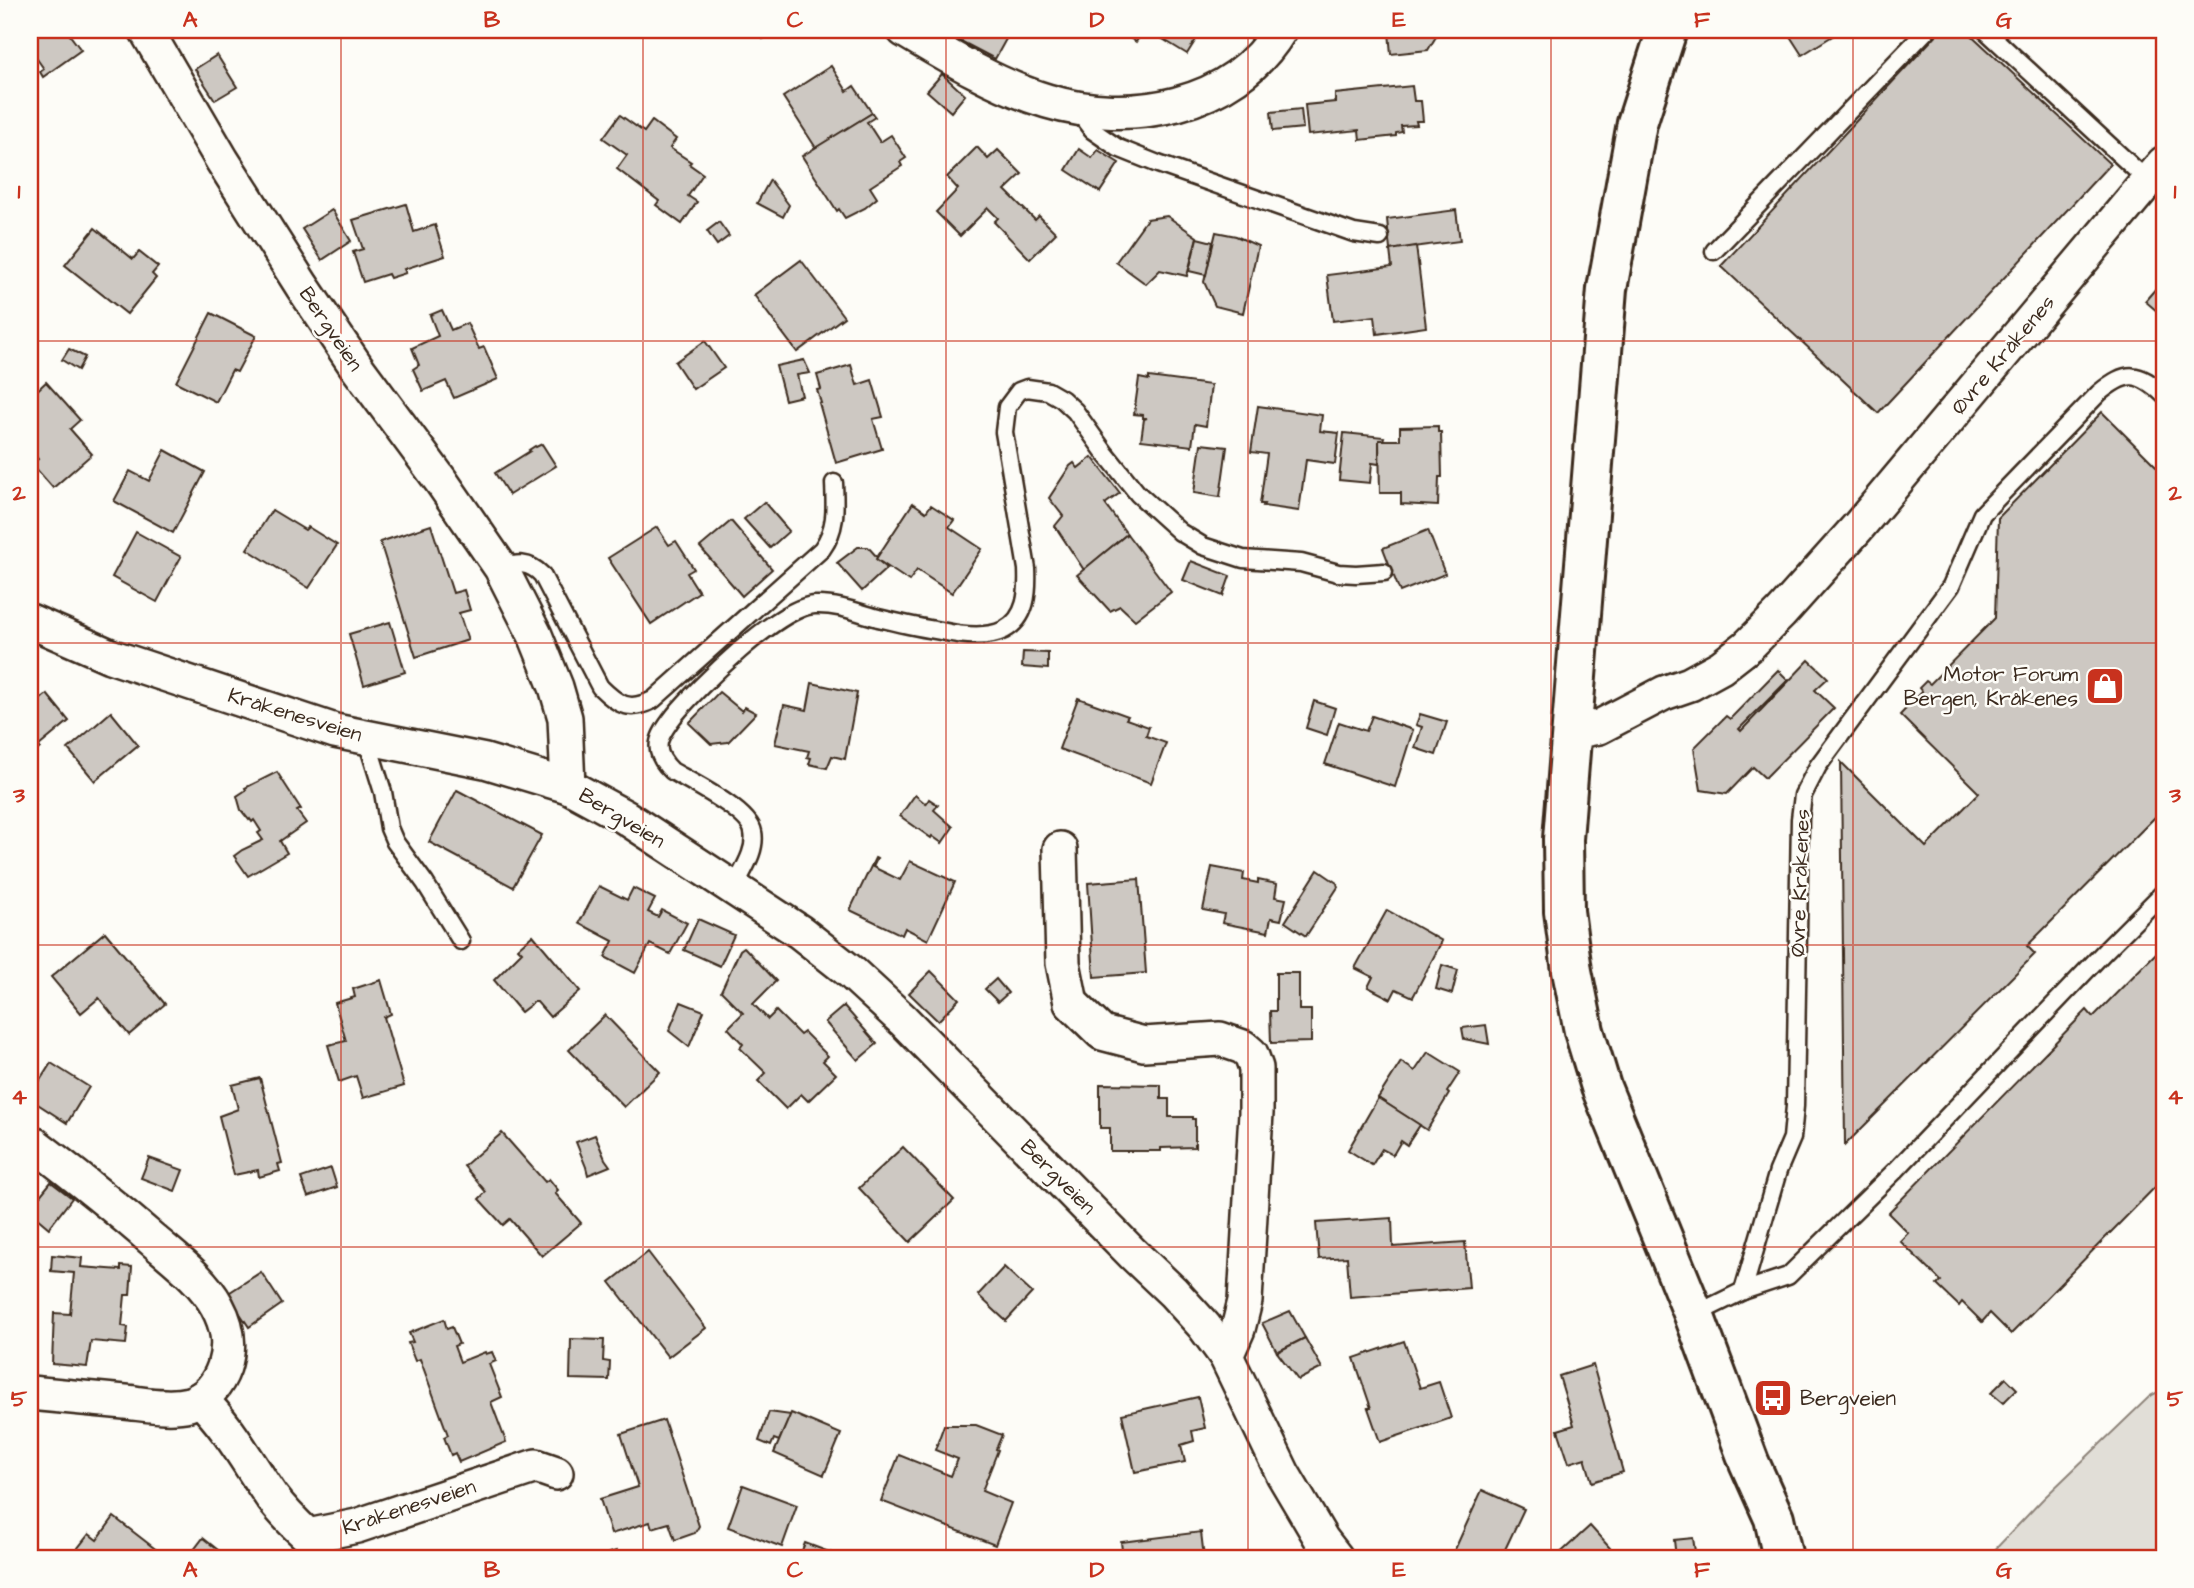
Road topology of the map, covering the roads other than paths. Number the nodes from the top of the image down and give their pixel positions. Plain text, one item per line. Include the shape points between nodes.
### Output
1 (146, 30) edge
2 (904, 30) edge
3 (1280, 30) edge
4 (1667, 30) edge
5 (1927, 30) edge
6 (1985, 30) edge
7 (1076, 108) junction
8 (2156, 172) edge
9 (1380, 237) dead end
10 (1714, 251) dead end
11 (2164, 395) edge
12 (834, 483) dead end
13 (501, 568) junction
14 (1384, 572) dead end
15 (30, 621) edge
16 (1571, 732) junction
17 (368, 737) junction
18 (568, 786) junction
19 (1060, 849) dead end
20 (734, 888) junction
21 (2164, 892) edge
22 (460, 941) dead end
23 (30, 1141) edge
24 (1743, 1291) junction
25 (1694, 1315) junction
26 (1226, 1356) junction
27 (30, 1393) edge
28 (200, 1399) junction
29 (1749, 1462) junction
30 (556, 1473) dead end
31 (1336, 1558) edge
32 (1754, 1558) edge
33 (1783, 1558) edge

1 - 13 street, Bergveien via 302,286
2 - 7 street via 1014,89
3 - 7 street via 1245,69 1193,100 1151,109
4 - 16 main road via 1637,123 1607,289
5 - 10 lane
6 - 8 lane
7 - 9 lane via 1092,130 1118,148 1354,233
8 - 16 street, Øvre Kråkenes via 1858,527 1765,629 1721,667 1690,684 1599,727
11 - 24 lane, Øvre Kråkenes via 2138,376 2114,381 1982,514 1951,586 1818,766 1803,795 1792,1138
12 - 13 lane via 835,516 822,549 673,683 641,706 620,703 600,687 536,569 522,563
13 - 18 street, Bergveien via 556,687 565,718
14 - 20 lane via 1338,573 1301,563 1243,559 1203,546 1138,494 1062,399 1037,388 1019,391 1007,407 1004,432 1028,590 1013,624 992,634 952,633 836,607 813,605 793,611 762,630 683,705 663,731 658,743 663,762 750,822 753,846
15 - 17 street, Kråkenesveien via 110,656 335,731
16 - 25 main road via 1563,839 1564,911 1582,1019 1601,1087
17 - 18 street, Kråkenesveien via 485,761
17 - 22 lane via 395,842
18 - 20 street, Bergveien
19 - 26 street via 1063,963 1071,1003 1102,1033 1144,1044 1220,1039 1243,1047 1256,1068 1245,1301
20 - 26 street, Bergveien via 800,932 903,1020 1173,1292
21 - 24 lane via 1788,1276
23 - 28 street via 177,1261 215,1303 227,1333 227,1357 217,1382
24 - 25 lane
25 - 29 main road
26 - 31 street, Bergveien via 1283,1474
27 - 28 street via 175,1406
28 - 30 street, Kråkenesveien via 272,1498 308,1536 357,1526 536,1466
29 - 32 main road
29 - 33 main road via 1774,1518

